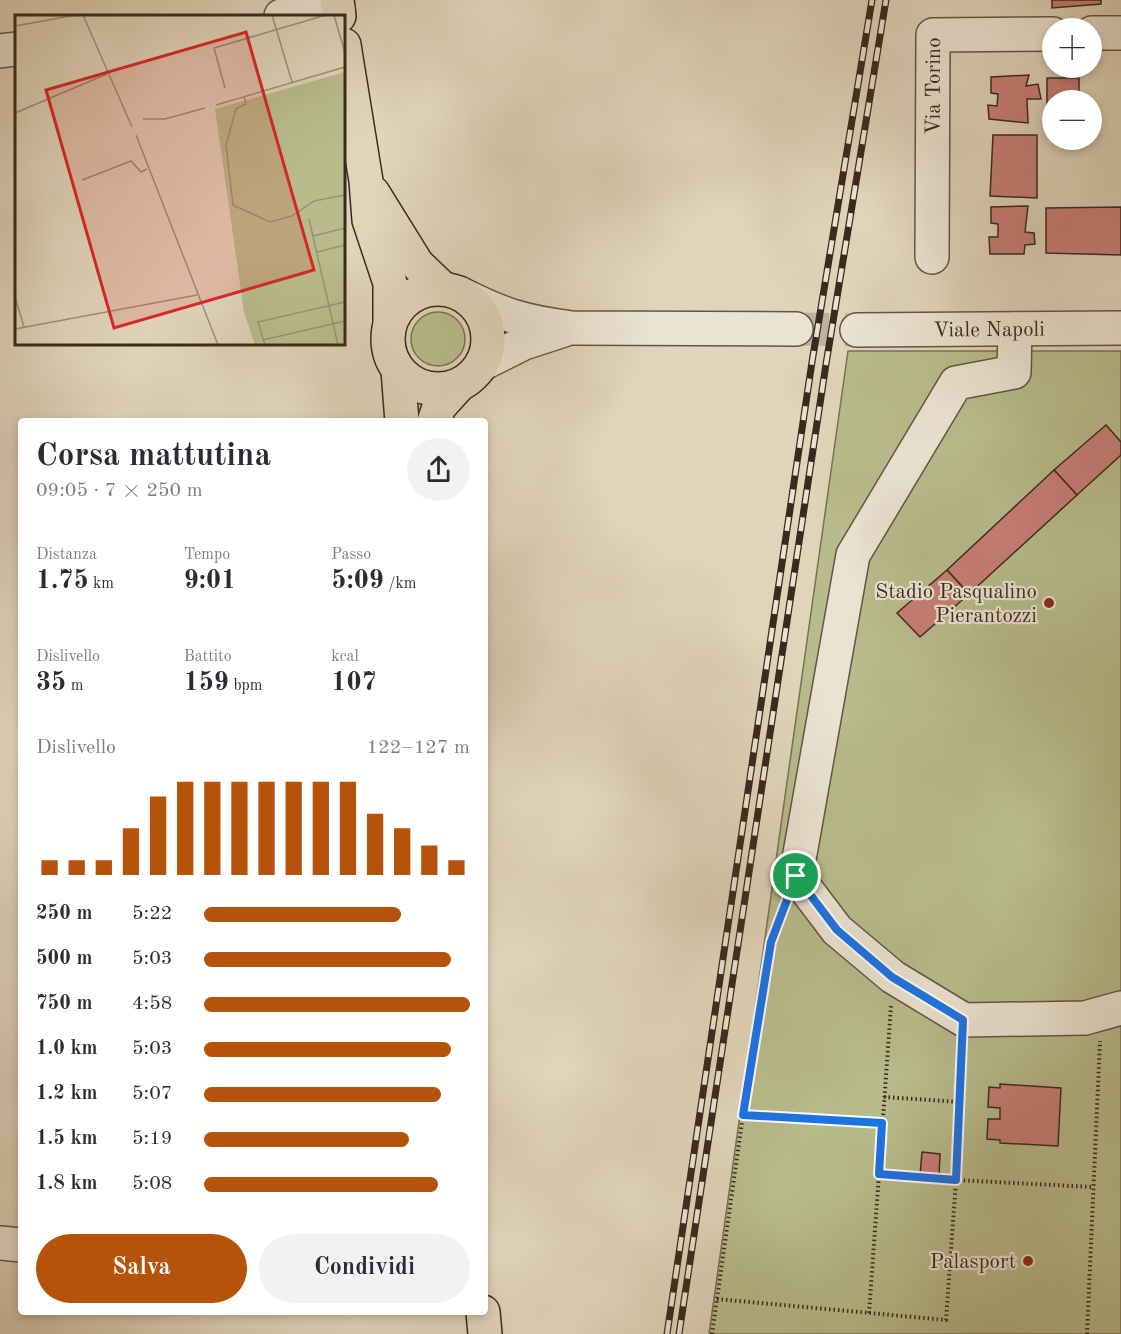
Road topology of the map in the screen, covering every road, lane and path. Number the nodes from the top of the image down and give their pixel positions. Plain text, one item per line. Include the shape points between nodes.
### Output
1 (338, 9) edge
2 (289, 15) edge
3 (1102, 33) edge
4 (1121, 33) edge
5 (1042, 34) edge
6 (15, 49) edge
7 (0, 51) edge
8 (345, 51) edge
9 (366, 181) junction
10 (932, 257) dead end
11 (451, 291) junction
12 (390, 322) junction
13 (572, 328) junction
14 (1015, 328) junction
15 (1121, 328) edge
16 (796, 329) tunnel mouth
17 (857, 330) tunnel mouth
18 (482, 364) junction
19 (398, 370) junction
20 (458, 386) junction
21 (402, 418) edge
22 (435, 418) edge
23 (796, 876) junction
24 (892, 977) junction
25 (1111, 1011) edge
26 (963, 1020) junction
27 (884, 1097) junction
28 (960, 1102) junction
29 (743, 1115) junction
30 (882, 1123) junction
31 (879, 1174) junction
32 (956, 1180) junction
33 (1093, 1187) junction
34 (0, 1243) edge
35 (18, 1245) edge
36 (717, 1299) junction
37 (869, 1313) junction
38 (483, 1315) edge
39 (485, 1334) edge
40 (712, 1334) edge
41 (1087, 1334) edge

1 - 2 street
3 - 4 street
5 - 10 street, Via Torino via 933,34
6 - 7 street
8 - 9 main road
9 - 11 main road via 417,264
9 - 12 main road via 369,220 390,283
11 - 12 main road via 426,290 411,297
11 - 13 street via 500,315
11 - 18 main road via 472,303 483,316 488,348
12 - 19 main road via 387,339
13 - 16 street
13 - 18 street via 524,343
14 - 15 street, Viale Napoli
14 - 17 street, Viale Napoli
14 - 23 street via 1014,372 956,383 853,555
18 - 20 main road
19 - 20 main road via 425,388
19 - 21 main road
20 - 22 main road via 439,407
23 - 24 street via 837,930
23 - 29 path via 771,942
24 - 26 street
24 - 27 path
25 - 26 street via 1085,1018
25 - 33 path
26 - 28 path
27 - 28 path
27 - 30 path
28 - 32 path
29 - 30 path
29 - 36 path
30 - 31 path
31 - 32 path
31 - 37 path
32 - 33 path
32 - 37 path via 946,1320
33 - 41 path
34 - 35 street
36 - 37 path
36 - 40 path
38 - 39 main road

